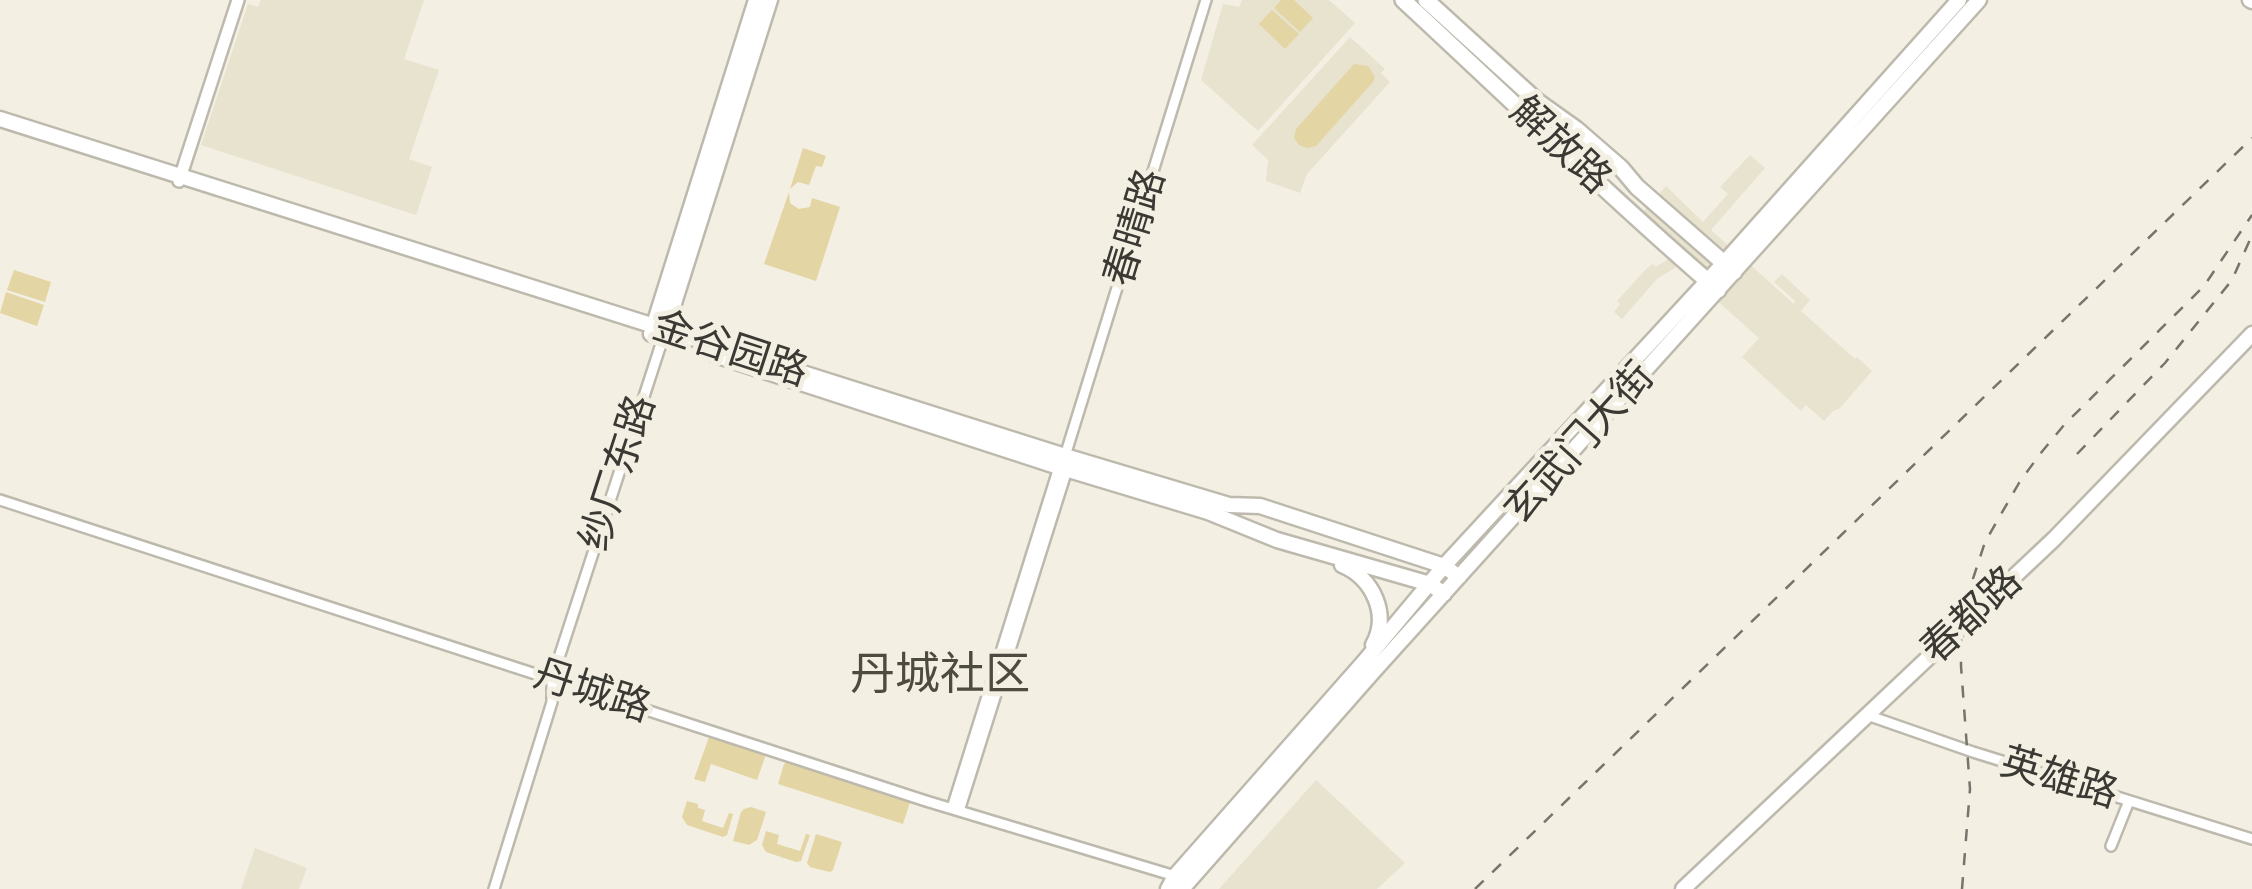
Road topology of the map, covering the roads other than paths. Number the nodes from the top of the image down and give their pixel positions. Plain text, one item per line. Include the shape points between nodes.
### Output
1 (238, 0) edge
2 (756, 0) edge
3 (770, 0) edge
4 (1206, 0) edge
5 (1403, 0) edge
6 (1426, 0) edge
7 (1979, 0) edge
8 (1956, 1) edge
9 (0, 122) edge
10 (180, 179) junction
11 (1729, 267) junction
12 (1713, 285) junction
13 (658, 332) junction
14 (2252, 334) edge
15 (2252, 343) edge
16 (1064, 464) junction
17 (0, 500) edge
18 (1304, 549) junction
19 (1444, 566) junction
20 (1458, 577) junction
21 (1430, 584) junction
22 (1444, 594) junction
23 (1363, 663) junction
24 (552, 679) junction
25 (1870, 716) junction
26 (2129, 801) junction
27 (956, 810) junction
28 (2252, 839) edge
29 (2111, 846) dead end
30 (1177, 884) edge
31 (494, 889) edge
32 (1687, 889) edge

1 - 10 street
2 - 13 main road, 纱厂东路
3 - 13 main road, 纱厂东路
4 - 16 street, 春晴路
5 - 12 main road, 解放路
6 - 11 main road, 解放路
7 - 11 main road, 玄武门大街
8 - 11 main road, 玄武门大街
9 - 10 main road, 金谷园路
10 - 13 main road, 金谷园路
11 - 12 main road, 玄武门大街
12 - 19 main road, 玄武门大街
12 - 20 main road, 玄武门大街
13 - 16 main road, 金谷园路
13 - 24 street, 纱厂东路
14 - 25 main road, 春都路
15 - 25 main road, 春都路 via 2058,542
16 - 18 main road, 金谷园路
16 - 19 main road, 金谷园路 via 1228,505 1260,506
16 - 27 street, 春晴路
17 - 24 street, 丹城路
18 - 21 main road, 金谷园路
18 - 23 main road via 1353,570 1371,588 1379,634
19 - 20 main road, 金谷园路
19 - 21 main road, 玄武门大街
20 - 22 main road, 玄武门大街
21 - 22 main road, 金谷园路
21 - 23 main road, 玄武门大街
22 - 30 main road, 玄武门大街
23 - 30 main road, 玄武门大街
24 - 27 street, 丹城路
24 - 31 street, 纱厂东路 via 552,702
25 - 26 street, 英雄路
25 - 32 main road, 春都路
26 - 28 street, 英雄路
26 - 29 street
27 - 30 street, 丹城路

